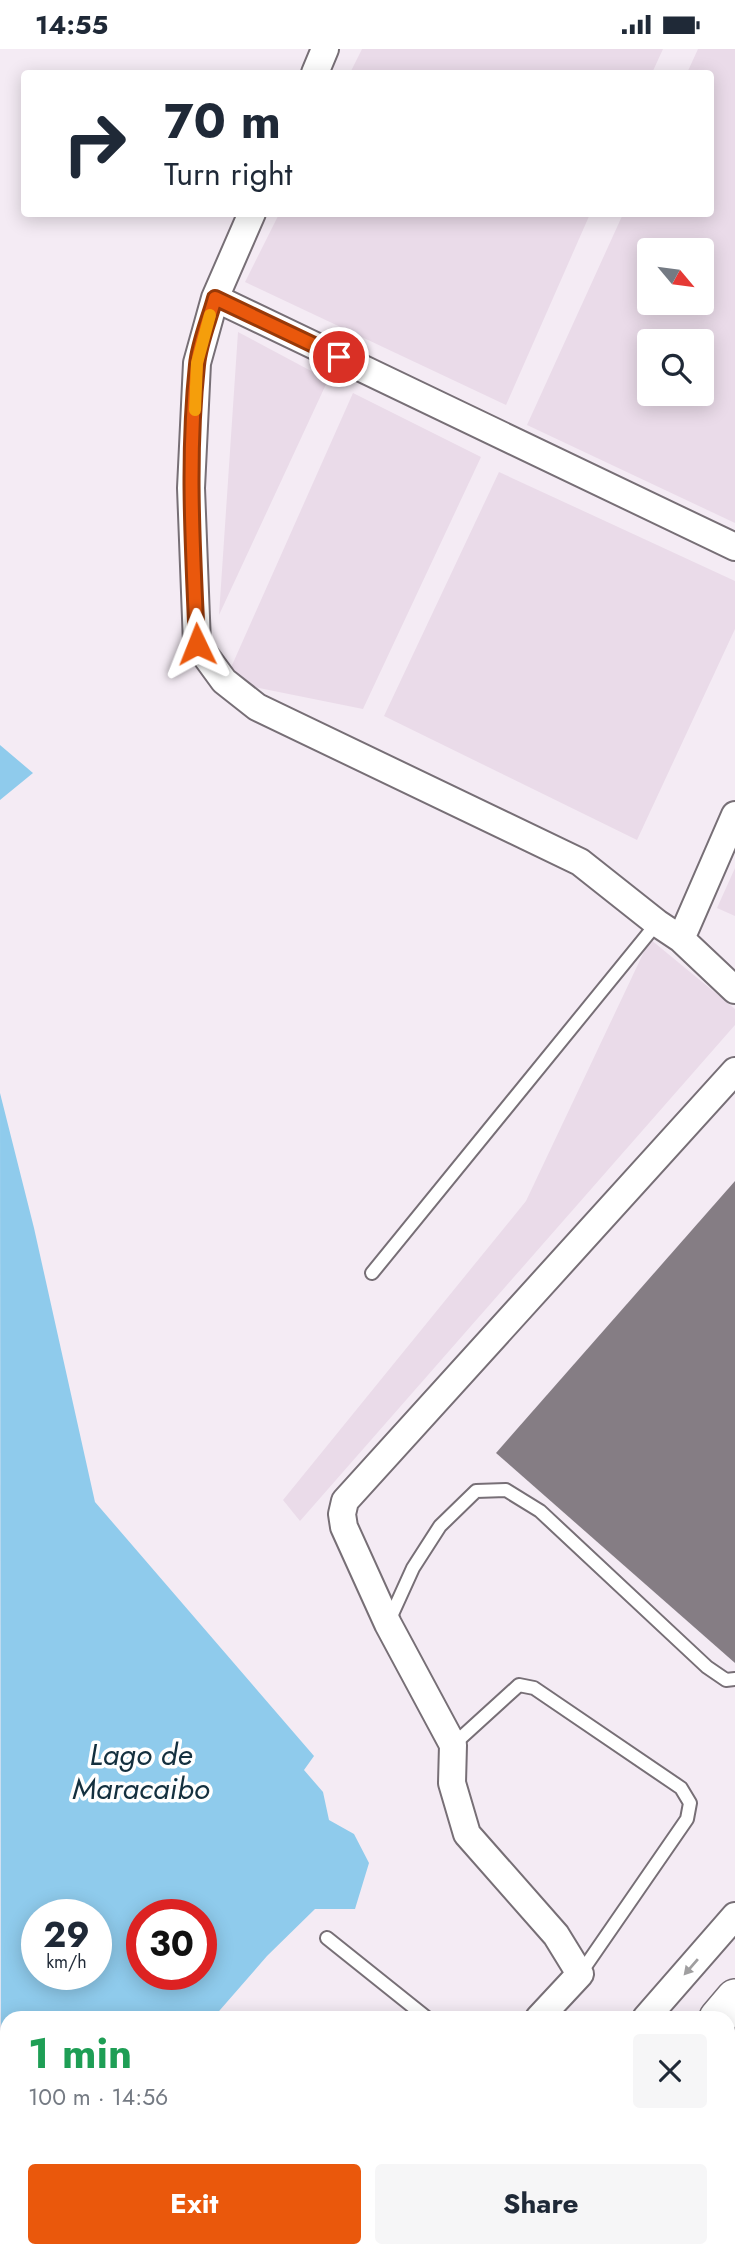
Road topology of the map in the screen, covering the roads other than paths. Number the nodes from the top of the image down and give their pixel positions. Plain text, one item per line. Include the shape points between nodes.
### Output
1 (326, 49) edge
2 (316, 70) edge
3 (251, 217) edge
4 (215, 298) junction
5 (735, 547) edge
6 (735, 815) edge
7 (657, 923) junction
8 (681, 939) junction
9 (735, 990) edge
10 (735, 1071) edge
11 (372, 1273) dead end
12 (388, 1624) junction
13 (735, 1679) edge
14 (453, 1745) junction
15 (735, 1916) edge
16 (327, 1938) dead end
17 (580, 1974) junction
18 (418, 2011) edge
19 (546, 2011) edge
20 (652, 2011) edge

1 - 2 street
3 - 4 street
4 - 5 street
4 - 7 street via 197,363 193,432 197,644 224,681 257,707 580,862
6 - 8 street
7 - 8 street
7 - 11 lane
8 - 9 street
10 - 12 street via 345,1501 345,1527
12 - 13 lane via 413,1568 440,1526 476,1491 506,1490 540,1511 707,1667 726,1680
12 - 14 street
14 - 17 street via 452,1783 467,1833 556,1935
14 - 17 lane via 519,1685 525,1685 681,1788 690,1803 687,1819
15 -> 20 street
16 - 18 lane
17 - 19 street

